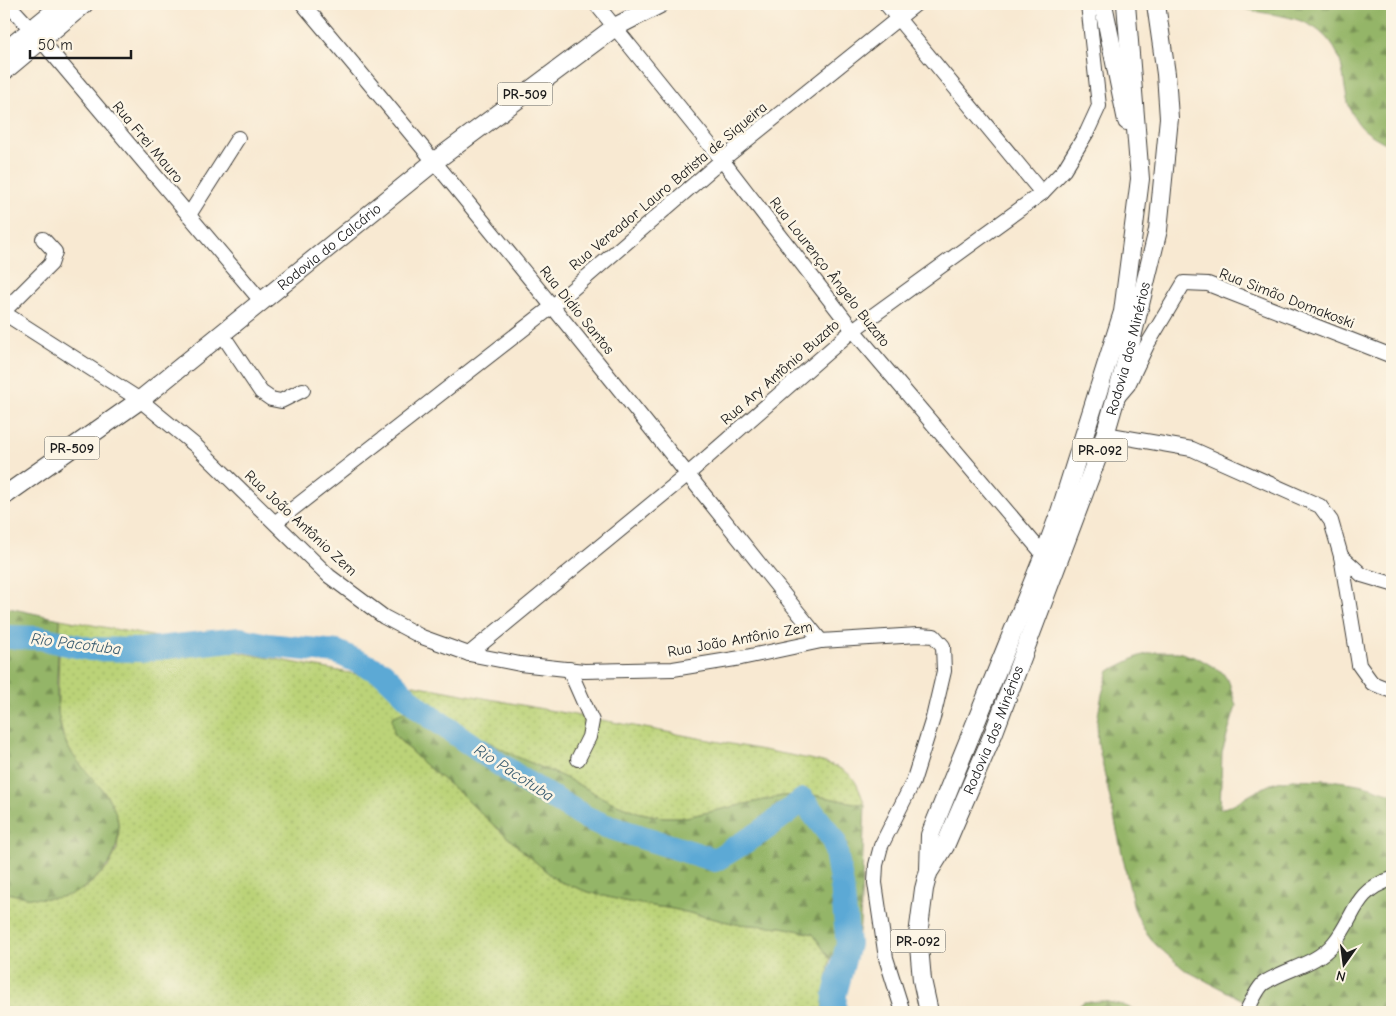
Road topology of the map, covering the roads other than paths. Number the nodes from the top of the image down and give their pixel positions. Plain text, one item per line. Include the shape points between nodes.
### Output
1 (8, 4) edge
2 (63, 4) edge
3 (84, 4) edge
4 (303, 4) edge
5 (596, 4) edge
6 (660, 4) edge
7 (886, 4) edge
8 (916, 4) edge
9 (1088, 4) edge
10 (1103, 4) edge
11 (1126, 4) edge
12 (1156, 4) edge
13 (898, 18) junction
14 (615, 27) junction
15 (36, 36) junction
16 (4, 52) edge
17 (4, 71) edge
18 (238, 138) dead end
19 (1137, 146) junction
20 (722, 160) junction
21 (436, 161) junction
22 (1042, 193) junction
23 (189, 215) junction
24 (43, 239) dead end
25 (262, 302) junction
26 (553, 306) junction
27 (4, 312) edge
28 (852, 330) junction
29 (222, 334) junction
30 (1392, 356) edge
31 (303, 390) dead end
32 (140, 400) junction
33 (1115, 400) junction
34 (1105, 434) junction
35 (688, 474) junction
36 (4, 496) edge
37 (276, 522) junction
38 (1044, 555) junction
39 (1341, 556) junction
40 (1392, 584) edge
41 (821, 641) junction
42 (468, 654) junction
43 (569, 669) junction
44 (1392, 690) edge
45 (578, 759) dead end
46 (929, 870) junction
47 (1392, 879) edge
48 (903, 1012) edge
49 (929, 1012) edge
50 (1246, 1012) edge

1 - 15 street, Rua Frei Mauro
2 - 15 main road
3 - 15 main road
4 - 21 street, Rua Didio Santos
5 - 14 street, Rua Lourenço Ângelo Buzato
6 - 14 main road, Rodovia do Calcário / PR-509
7 - 13 street
8 - 13 street, Rua Vereador Lauro Batista de Siqueira
9 - 22 street, Rua Ary Antônio Buzato via 1099,106 1064,170
10 - 19 main road via 1121,99 1128,128
11 - 19 main road, Rodovia dos Minérios / PR-092
12 - 33 main road, Rodovia dos Minérios / PR-092 via 1169,118 1158,230
13 - 20 street, Rua Vereador Lauro Batista de Siqueira
13 - 22 street
14 - 20 street, Rua Lourenço Ângelo Buzato
14 - 21 main road, Rodovia do Calcário / PR-509
15 - 16 main road
15 - 17 main road
15 - 23 street, Rua Frei Mauro
18 - 23 street
19 - 38 main road, Rodovia dos Minérios / PR-092 via 1140,178 1123,312
20 - 26 street, Rua Vereador Lauro Batista de Siqueira
20 - 28 street, Rua Lourenço Ângelo Buzato
21 - 25 main road, Rodovia do Calcário / PR-509
21 - 26 street, Rua Didio Santos
22 - 28 street, Rua Ary Antônio Buzato
23 - 25 street, Rua Frei Mauro
24 - 27 street via 54,252 51,264
25 - 29 main road, Rodovia do Calcário / PR-509
26 - 35 street, Rua Didio Santos
26 - 37 street, Rua Vereador Lauro Batista de Siqueira
27 - 32 street, Rua João Antônio Zem
28 - 35 street, Rua Ary Antônio Buzato
28 - 38 street, Rua Lourenço Ângelo Buzato
29 - 31 street via 261,392 271,399 281,400
29 - 32 main road, Rodovia do Calcário / PR-509
30 - 33 street, Rua Simão Domakoski via 1208,284 1184,283 1147,345 1128,385
32 - 36 main road, Rodovia do Calcário / PR-509
32 - 37 street, Rua João Antônio Zem via 196,446
33 - 34 main road, Rodovia dos Minérios / PR-092
34 - 39 street via 1192,449 1320,506 1331,522
34 - 46 main road, Rodovia dos Minérios / PR-092 via 994,732 945,846
35 - 41 street, Rua Didio Santos
35 - 42 street, Rua Ary Antônio Buzato
37 - 42 street, Rua João Antônio Zem via 330,576 384,617 422,637
38 - 46 main road, Rodovia dos Minérios / PR-092 via 930,835
39 - 40 street via 1362,575
39 - 44 street via 1359,665 1372,683
41 - 43 street, Rua João Antônio Zem via 673,669
41 - 48 street, Rua João Antônio Zem via 918,635 934,636 943,646 944,671 933,718 913,782 881,846 876,865 875,883 886,958
42 - 43 street, Rua João Antônio Zem
43 - 45 street via 592,721 589,737
46 - 49 main road, Rodovia dos Minérios / PR-092 via 918,935
47 - 50 street via 1379,883 1359,900 1334,943 1316,959 1263,984

